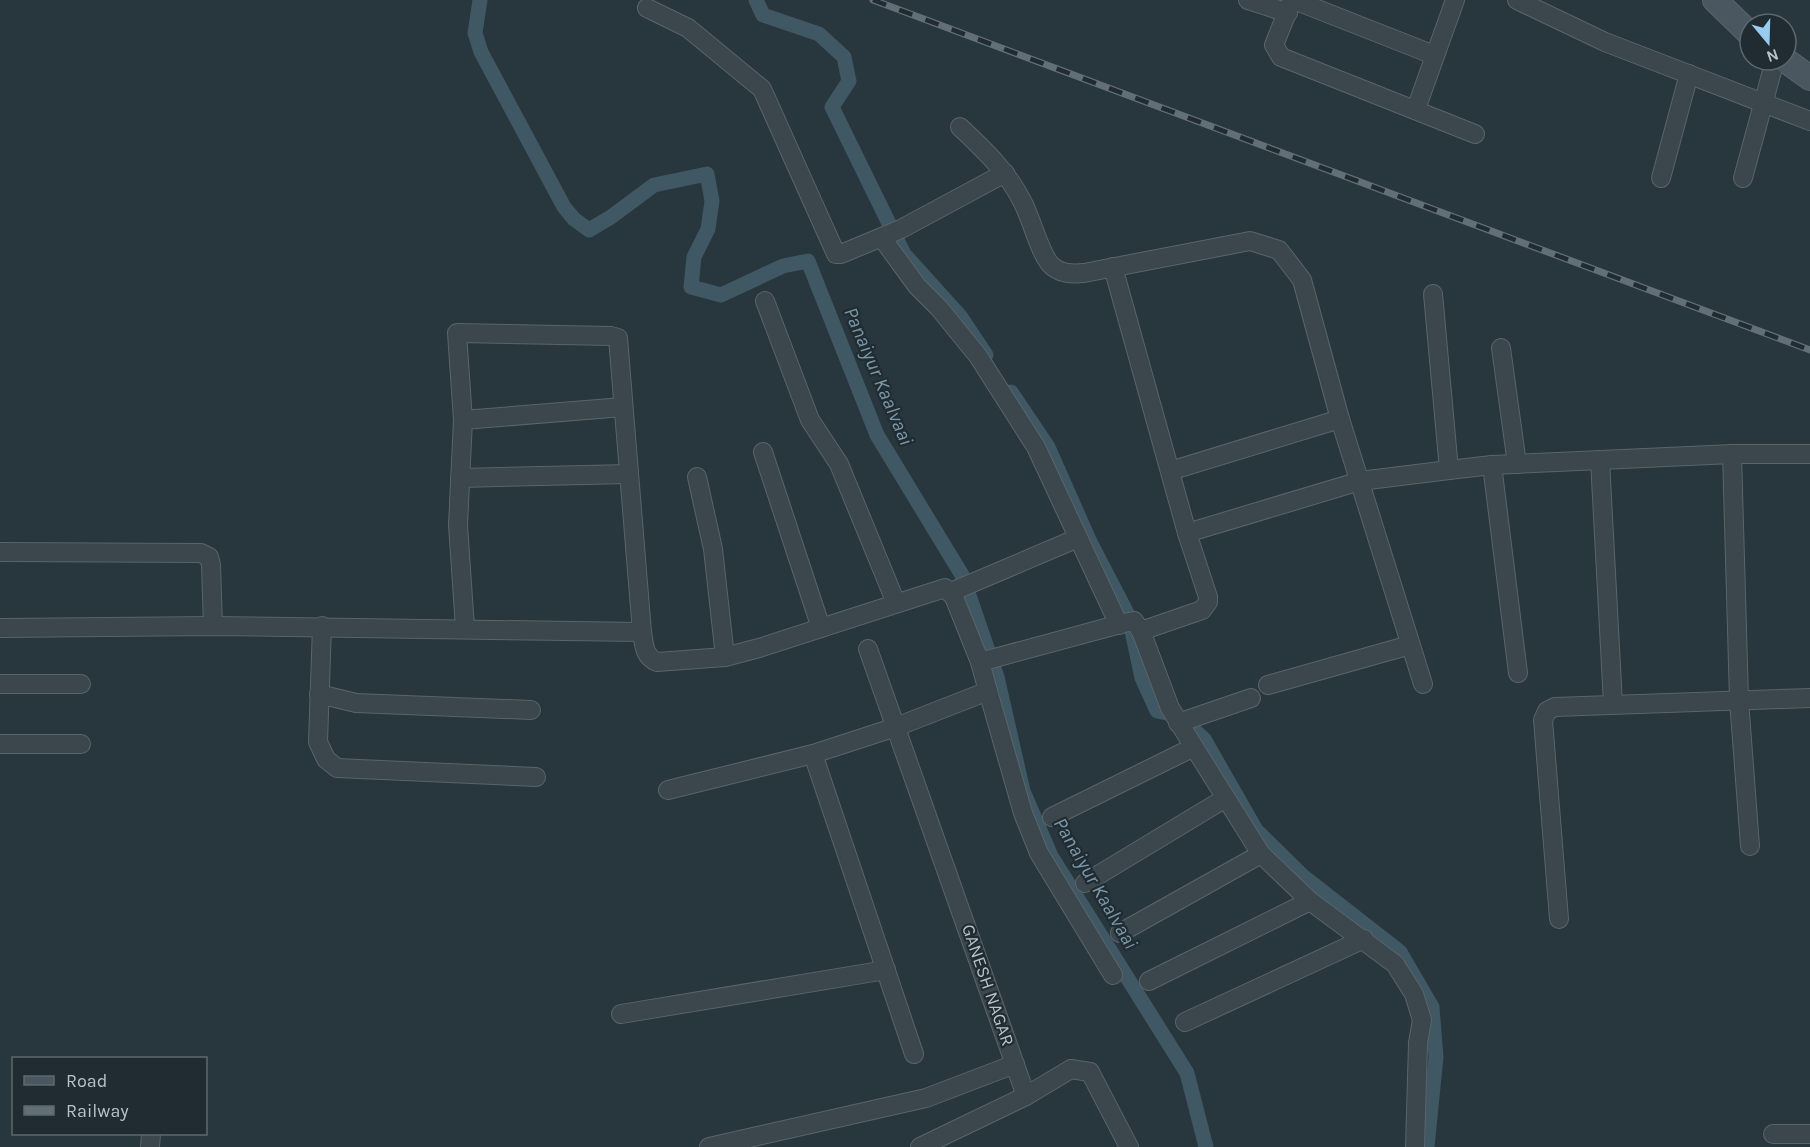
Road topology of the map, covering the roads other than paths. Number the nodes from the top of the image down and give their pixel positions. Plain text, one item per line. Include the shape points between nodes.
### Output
1 (1248, 0) edge
2 (1455, 0) edge
3 (1516, 0) edge
4 (1715, 0) edge
5 (1291, 4) edge
6 (647, 8) dead end
7 (1738, 22) edge
8 (1434, 55) junction
9 (1772, 72) edge
10 (1689, 74) junction
11 (1764, 103) junction
12 (1416, 109) junction
13 (1810, 121) edge
14 (960, 128) dead end
15 (1475, 134) dead end
16 (1005, 173) junction
17 (1661, 178) dead end
18 (1743, 178) dead end
19 (889, 234) junction
20 (1113, 267) junction
21 (1433, 294) dead end
22 (765, 301) dead end
23 (1501, 348) dead end
24 (623, 408) junction
25 (1340, 419) junction
26 (463, 420) junction
27 (763, 452) dead end
28 (1732, 454) junction
29 (1810, 454) edge
30 (1600, 460) junction
31 (1517, 464) junction
32 (1492, 465) junction
33 (1449, 470) junction
34 (1170, 471) junction
35 (629, 474) junction
36 (697, 477) dead end
37 (460, 478) junction
38 (1360, 481) junction
39 (1187, 533) junction
40 (1078, 538) junction
41 (0, 552) edge
42 (955, 590) junction
43 (896, 603) junction
44 (1129, 625) junction
45 (213, 626) junction
46 (322, 627) junction
47 (0, 628) edge
48 (465, 628) junction
49 (821, 628) junction
50 (642, 632) junction
51 (1410, 645) junction
52 (868, 649) dead end
53 (725, 657) junction
54 (989, 660) junction
55 (1518, 673) dead end
56 (0, 684) edge
57 (81, 684) dead end
58 (1423, 684) dead end
59 (1268, 685) dead end
60 (988, 691) junction
61 (319, 694) junction
62 (1251, 698) dead end
63 (1810, 698) edge
64 (1739, 700) junction
65 (1613, 704) junction
66 (531, 710) dead end
67 (1175, 717) junction
68 (896, 726) junction
69 (0, 744) edge
70 (81, 744) dead end
71 (1194, 747) junction
72 (813, 753) junction
73 (536, 777) dead end
74 (668, 790) dead end
75 (1224, 799) junction
76 (1052, 817) dead end
77 (1750, 846) dead end
78 (1261, 854) junction
79 (1085, 883) dead end
80 (1310, 901) junction
81 (1559, 919) dead end
82 (1120, 933) dead end
83 (1364, 939) junction
84 (886, 970) junction
85 (1113, 975) dead end
86 (1149, 981) dead end
87 (621, 1014) dead end
88 (1185, 1022) dead end
89 (914, 1054) dead end
90 (1015, 1064) junction
91 (1026, 1096) junction
92 (1773, 1134) dead end
93 (1810, 1134) edge
94 (709, 1147) edge
95 (920, 1147) edge
96 (1129, 1147) edge
97 (1415, 1147) edge

1 - 5 street
2 - 8 street
3 - 10 street via 1605,42
4 - 7 street
5 - 8 street
5 - 12 street via 1274,45 1281,57
6 - 19 street via 688,28 762,88 836,254
8 - 12 street
9 - 11 street
10 - 11 street
10 - 17 street
11 - 13 street
11 - 18 street
12 - 15 street
14 - 16 street
16 - 19 street
16 - 20 street via 1023,201 1050,264 1071,274
19 - 40 street via 917,286 978,356 1036,447
20 - 25 street via 1250,241 1279,250 1302,280
20 - 34 street
21 - 33 street
22 - 43 street via 810,420 839,464
23 - 31 street
24 - 26 street
24 - 26 street via 618,338 457,333
24 - 35 street
25 - 34 street
25 - 38 street
26 - 37 street
27 - 49 street
28 - 29 street
28 - 30 street
28 - 64 street
30 - 31 street
30 - 65 street
31 - 32 street
32 - 33 street
32 - 55 street
33 - 38 street
34 - 39 street
35 - 37 street
35 - 50 street
36 - 53 street via 713,549
37 - 48 street via 458,525
38 - 39 street
38 - 51 street
39 - 44 street via 1208,602 1202,610
40 - 42 street
40 - 44 street
41 - 45 street via 201,553 211,565
42 - 43 street via 937,588
42 - 54 street
43 - 49 street
44 - 54 street
44 - 67 street
45 - 46 street
45 - 47 street
46 - 48 street
46 - 61 street
48 - 50 street
49 - 53 street
50 - 53 street via 645,651 657,662
51 - 58 street
51 - 59 street
52 - 68 street, GANESH NAGAR
54 - 60 street
56 - 57 street
60 - 68 street
60 - 85 street via 1023,813 1039,853
61 - 66 street via 356,704
61 - 73 street via 318,742 326,759 337,768
62 - 67 street
63 - 64 street
64 - 65 street
64 - 77 street
65 - 81 street via 1555,707 1547,711 1543,720
67 - 71 street
68 - 72 street
68 - 90 street, GANESH NAGAR
69 - 70 street
71 - 75 street
71 - 76 street
72 - 74 street
72 - 84 street
75 - 78 street
75 - 79 street
78 - 80 street
78 - 82 street
80 - 83 street
80 - 86 street
83 - 88 street
83 - 97 street via 1395,964 1420,1009
84 - 87 street
84 - 89 street
90 - 91 street, GANESH NAGAR
90 - 94 street via 926,1098
91 - 95 street
91 - 96 street via 1071,1070 1090,1072
92 - 93 street

